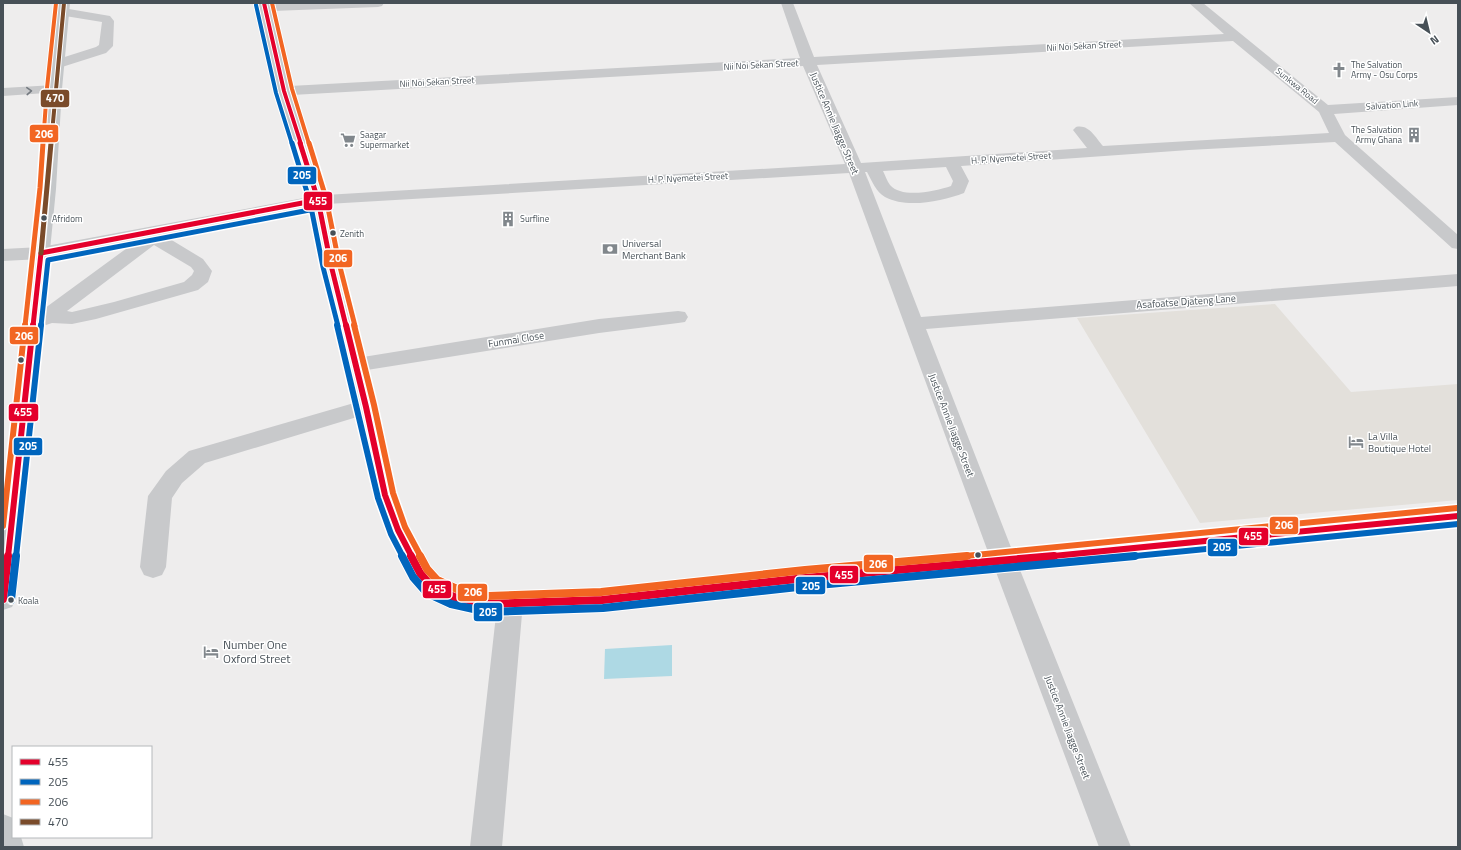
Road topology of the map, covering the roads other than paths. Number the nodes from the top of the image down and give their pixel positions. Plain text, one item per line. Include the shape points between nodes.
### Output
1 (378, 3) edge
2 (787, 3) edge
3 (1195, 3) edge
4 (265, 5) edge
5 (64, 8) edge
6 (1237, 37) junction
7 (809, 63) junction
8 (57, 64) junction
9 (55, 89) junction
10 (284, 91) junction
11 (3, 92) edge
12 (1458, 101) edge
13 (1325, 110) junction
14 (1081, 130) dead end
15 (1339, 138) junction
16 (1099, 152) junction
17 (952, 162) junction
18 (864, 168) junction
19 (318, 200) junction
20 (160, 233) junction
21 (1458, 244) edge
22 (41, 253) junction
23 (3, 255) edge
24 (1458, 280) edge
25 (678, 317) dead end
26 (40, 322) junction
27 (914, 324) junction
28 (355, 366) junction
29 (366, 407) junction
30 (8, 511) edge
31 (1458, 516) edge
32 (1004, 561) junction
33 (153, 567) dead end
34 (3, 599) edge
35 (510, 603) junction
36 (3, 830) edge
37 (8, 847) edge
38 (486, 847) edge
39 (1115, 847) edge

1 - 4 street
2 - 7 street, Justice Annie Jiagge Street
3 - 6 street, Sunkwa Road
4 - 10 street
5 - 8 main road
5 - 8 street via 106,19 106,46
6 - 7 street, Nii Noi Sekan Street
6 - 13 street, Sunkwa Road
7 - 10 street, Nii Noi Sekan Street via 565,74
7 - 18 street, Justice Annie Jiagge Street
8 - 9 main road
11 -> 9 street
9 - 22 main road
10 - 19 street
12 - 13 street, Salvation Link
13 - 15 street, Sunkwa Road
14 - 16 street
15 - 16 street, H. P. Nyemetei Street
15 - 21 street, Sunkwa Road
16 - 17 street, H. P. Nyemetei Street
17 - 18 street, H. P. Nyemetei Street
17 - 18 street via 961,181 958,189 947,194 910,198 896,196 886,190
18 - 19 street, H. P. Nyemetei Street
18 - 27 street, Justice Annie Jiagge Street
19 - 20 street, H. P. Nyemetei Street
19 - 28 street
20 - 22 street, H. P. Nyemetei Street
20 - 26 street
20 - 26 street via 198,263 202,271 201,278 191,286 117,308
22 - 23 street, H. P. Nyemetei Street
22 - 26 main road
24 - 27 street, Asafoatse Djateng Lane
25 - 28 street, Funmai Close via 599,326
26 - 30 main road
27 - 32 street, Justice Annie Jiagge Street
28 - 29 street
29 - 33 street via 197,457 174,477 160,496
29 - 35 street via 385,495 398,530 420,573 432,587 454,597 487,604
30 - 34 main road
31 - 32 street
32 - 35 street via 806,578 602,600
32 - 39 street, Justice Annie Jiagge Street
35 - 38 street
36 - 37 main road

